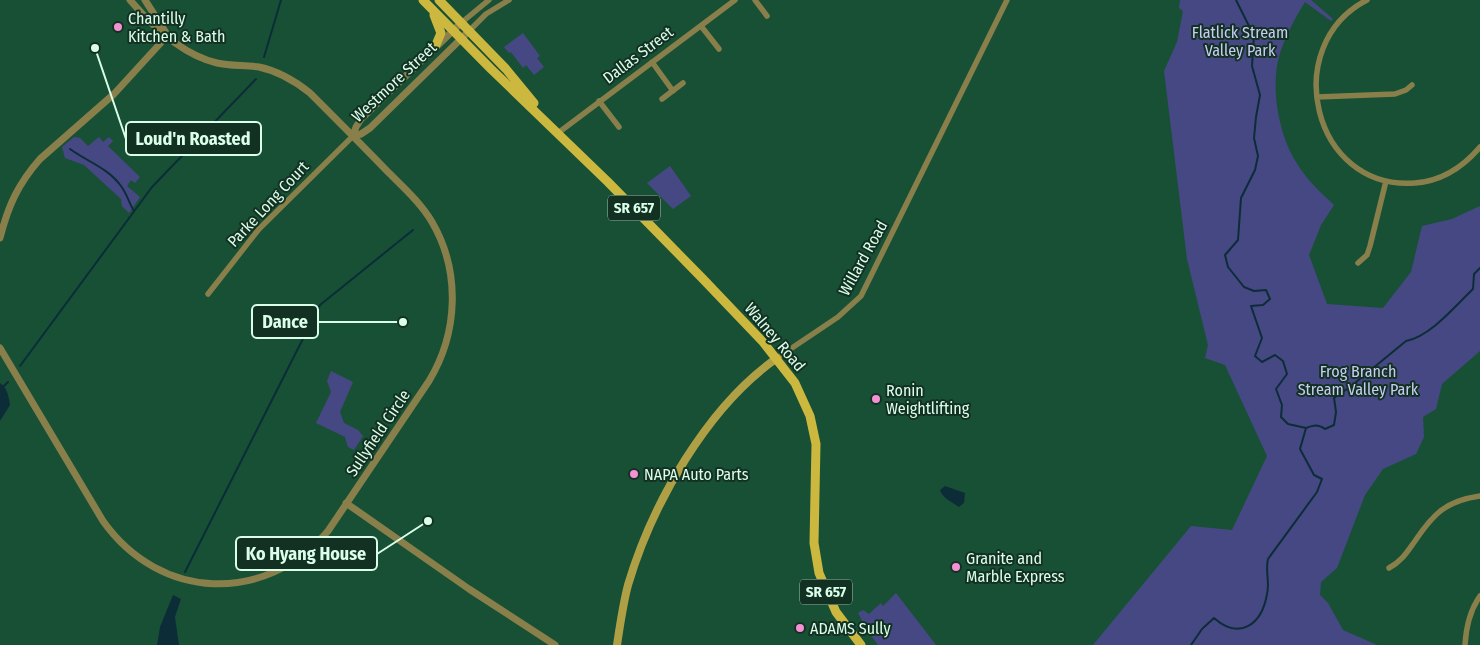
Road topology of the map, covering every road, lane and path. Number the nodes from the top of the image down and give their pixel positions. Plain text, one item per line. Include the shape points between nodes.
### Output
1 (130, 0) edge
2 (145, 0) edge
3 (422, 0) edge
4 (439, 0) edge
5 (489, 0) edge
6 (509, 0) edge
7 (735, 0) edge
8 (754, 0) edge
9 (1007, 0) edge
10 (1367, 0) edge
11 (430, 8) junction
12 (767, 16) dead end
13 (461, 23) junction
14 (701, 26) junction
15 (453, 30) junction
16 (469, 31) junction
17 (167, 36) junction
18 (461, 38) junction
19 (435, 47) junction
20 (719, 49) dead end
21 (652, 62) junction
22 (683, 83) dead end
23 (1412, 85) dead end
24 (673, 91) junction
25 (1317, 97) junction
26 (662, 99) dead end
27 (599, 101) junction
28 (618, 127) dead end
29 (558, 132) junction
30 (353, 136) junction
31 (1480, 147) edge
32 (1386, 182) junction
33 (0, 238) edge
34 (1358, 263) dead end
35 (208, 294) dead end
36 (0, 348) edge
37 (777, 358) junction
38 (1480, 496) edge
39 (346, 503) junction
40 (1389, 568) dead end
41 (1480, 596) edge
42 (555, 645) edge
43 (617, 645) edge
44 (861, 645) edge
45 (1465, 645) edge

1 - 17 street, Sullyfield Circle
2 - 17 street, Sullyfield Circle
3 - 11 main road, Walney Road / SR 657
4 - 13 main road, Walney Road / SR 657
5 - 13 street, Westmore Street
6 - 16 street, Westmore Street via 487,13
7 - 14 street, Dallas Street
8 - 12 street
9 - 37 street, Willard Road via 861,296 838,317
10 - 25 street via 1352,9 1329,35 1318,65
11 - 15 main road, Walney Road / SR 657
11 - 19 main road via 440,31
13 - 15 street, Westmore Street
13 - 16 main road, Walney Road / SR 657
14 - 20 street
14 - 21 street, Dallas Street
15 - 18 main road, Walney Road / SR 657
15 - 19 street, Westmore Street
16 - 18 street, Westmore Street
16 - 29 main road, Walney Road / SR 657 via 506,69
17 - 30 street, Sullyfield Circle via 207,60 258,67 291,79 310,93
17 - 33 street via 118,90 30,171 14,195
18 - 29 main road, Walney Road / SR 657
18 - 30 street, Westmore Street via 370,128
19 - 30 street, Westmore Street via 361,119
21 - 24 street
21 - 27 street, Dallas Street
22 - 24 street
23 - 25 street via 1395,94
24 - 26 street
25 - 32 street via 1325,130 1338,151 1362,172
27 - 28 street
27 - 29 street, Dallas Street
29 - 37 main road, Walney Road / SR 657
30 - 35 street, Parke Long Court via 259,228
30 - 39 street, Sullyfield Circle via 432,222 444,250 453,299 447,342 436,370
31 - 32 street via 1461,166 1439,178 1408,184
32 - 34 street via 1369,250
36 - 39 street, Sullyfield Circle via 103,521 124,546 158,570 212,584 238,583 266,576 293,563 308,551 328,530
37 - 43 main road, Willard Road via 760,370 716,417 670,486 632,572
37 - 44 main road, Walney Road / SR 657 via 800,393 814,431 814,543 819,573 836,612
38 - 40 street via 1462,499 1437,513 1401,562
39 - 42 street
41 - 45 street via 1466,626

